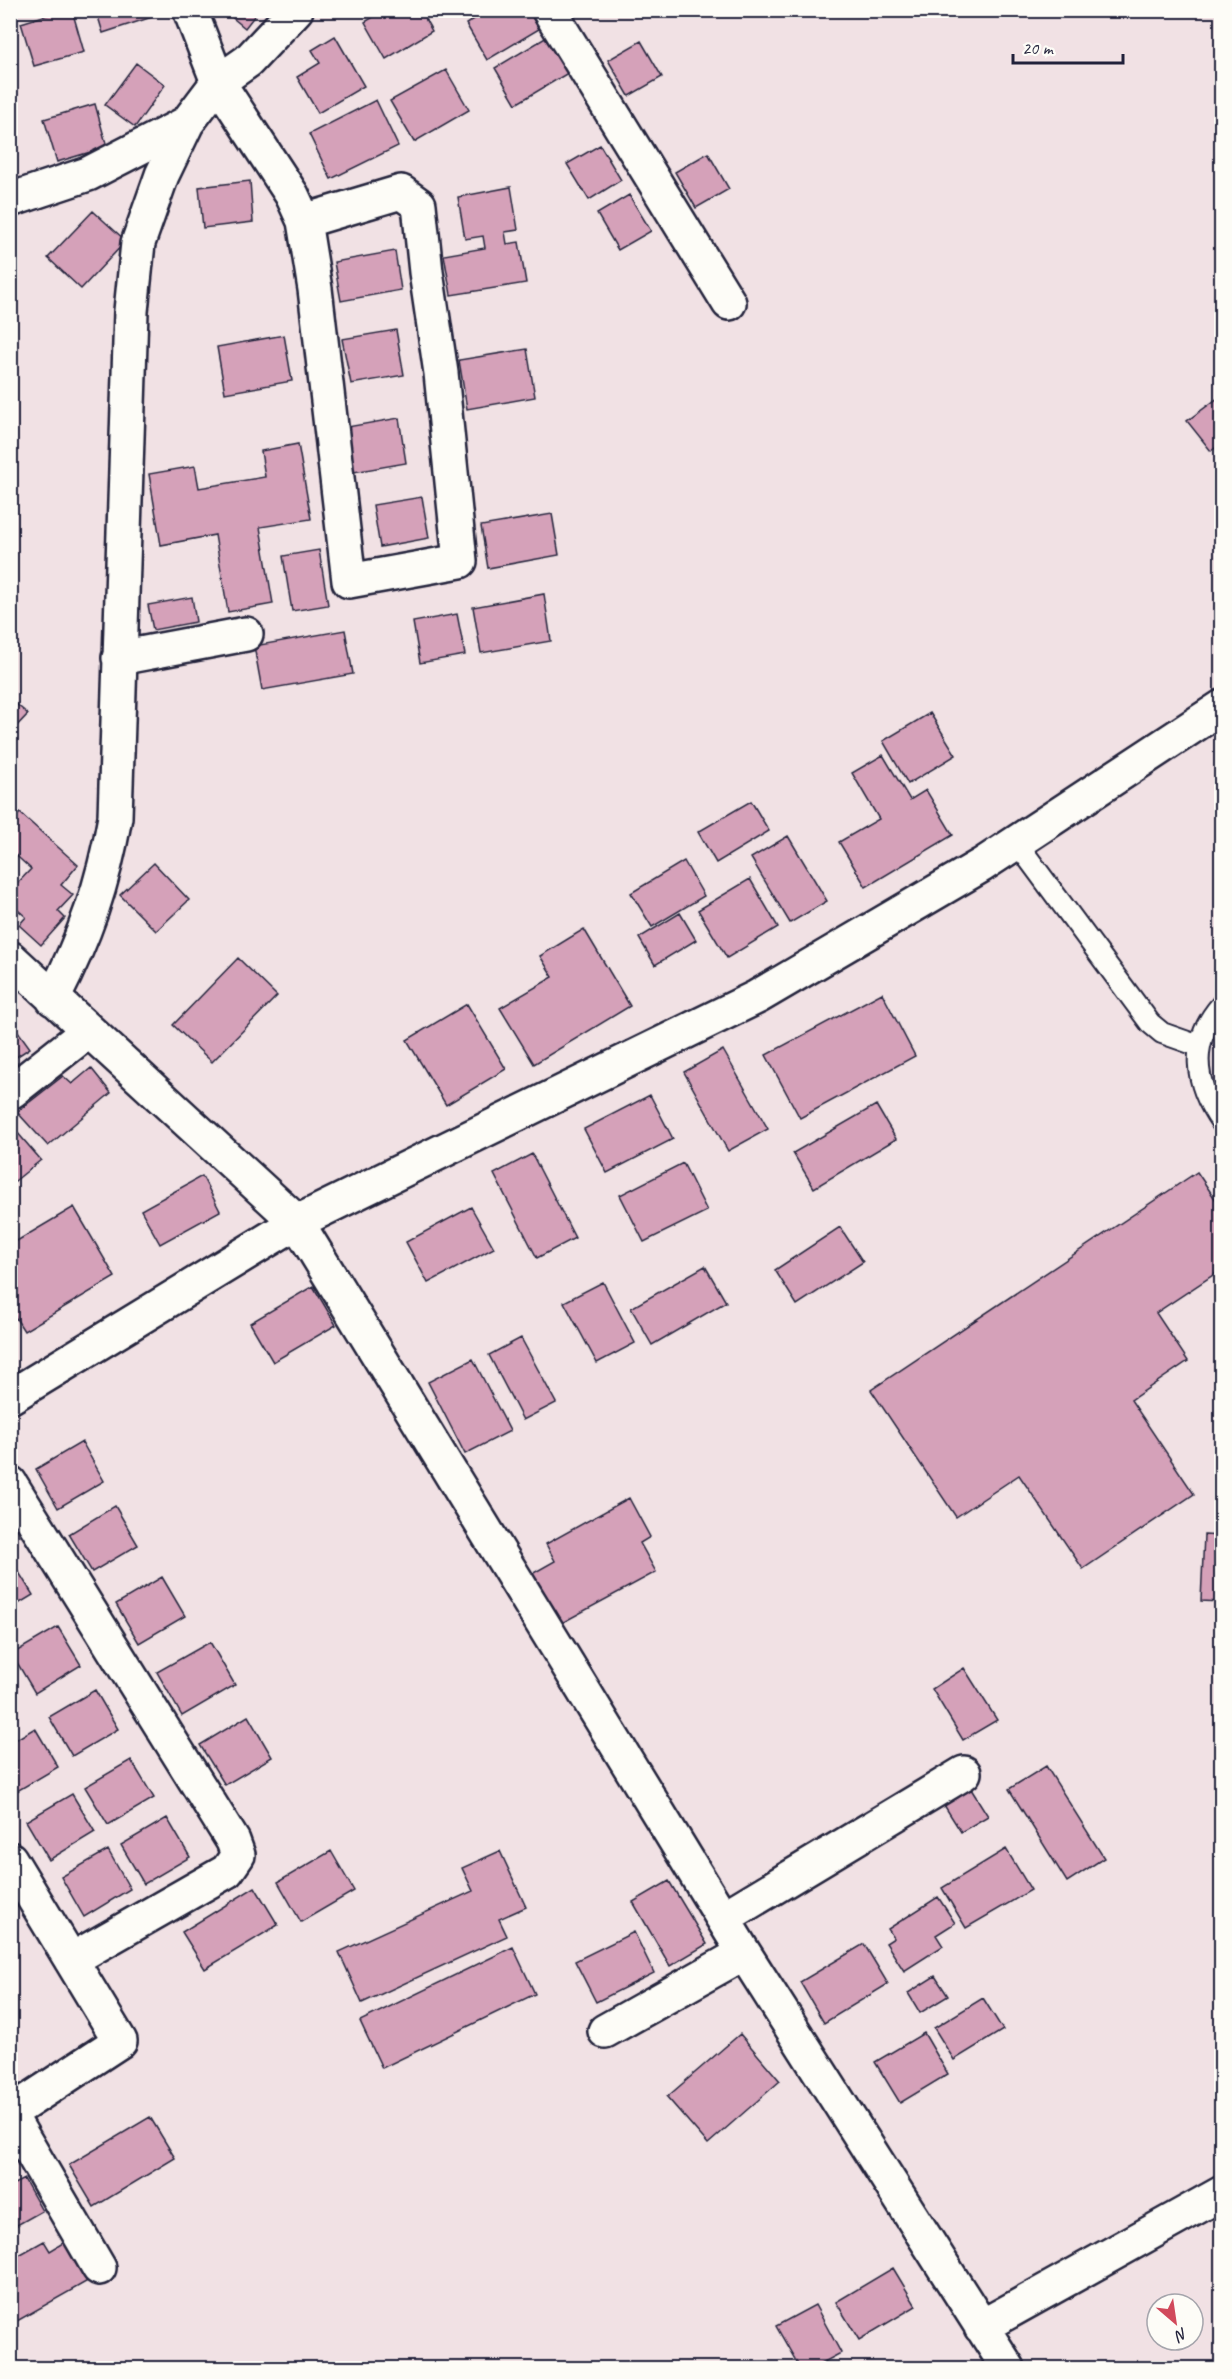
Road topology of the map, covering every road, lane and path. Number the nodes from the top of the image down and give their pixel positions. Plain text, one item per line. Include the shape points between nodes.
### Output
1 (190, 10) edge
2 (296, 10) edge
3 (549, 10) edge
4 (218, 82) junction
5 (187, 123) junction
6 (10, 200) edge
7 (304, 221) junction
8 (729, 303) dead end
9 (246, 634) dead end
10 (119, 658) junction
11 (1221, 707) edge
12 (1016, 842) junction
13 (10, 958) edge
14 (53, 999) junction
15 (1221, 1004) edge
16 (88, 1031) junction
17 (1199, 1046) junction
18 (12, 1091) dead end
19 (1221, 1123) edge
20 (297, 1222) junction
21 (10, 1397) edge
22 (10, 1482) edge
23 (964, 1773) dead end
24 (10, 1859) edge
25 (723, 1917) junction
26 (744, 1953) junction
27 (71, 1960) junction
28 (605, 2031) dead end
29 (10, 2114) edge
30 (1221, 2193) edge
31 (99, 2268) dead end
32 (981, 2327) junction
33 (1008, 2368) edge

1 - 4 street
2 - 4 street via 248,61
3 - 8 street
4 - 5 street
4 - 7 street via 292,195
5 - 6 street via 88,174
5 - 10 street via 162,175 138,243 131,311
7 - 7 street via 349,580 460,561 419,205 401,192
9 - 10 street
10 - 14 street via 115,817 108,857 93,910
11 - 12 street
12 - 17 lane via 1150,1023 1162,1033
12 - 20 street via 757,997
13 - 14 street
14 - 16 street
15 - 17 lane via 1204,1028
16 - 18 street
16 - 20 street
17 - 19 lane via 1198,1070 1204,1094
20 - 21 street
20 - 25 street
22 - 27 street via 233,1841 238,1855 227,1871
23 - 25 street
24 - 27 street
25 - 26 street
26 - 28 street
26 - 32 street
27 - 29 street via 120,2041
29 - 31 street
30 - 32 street
32 - 33 street

